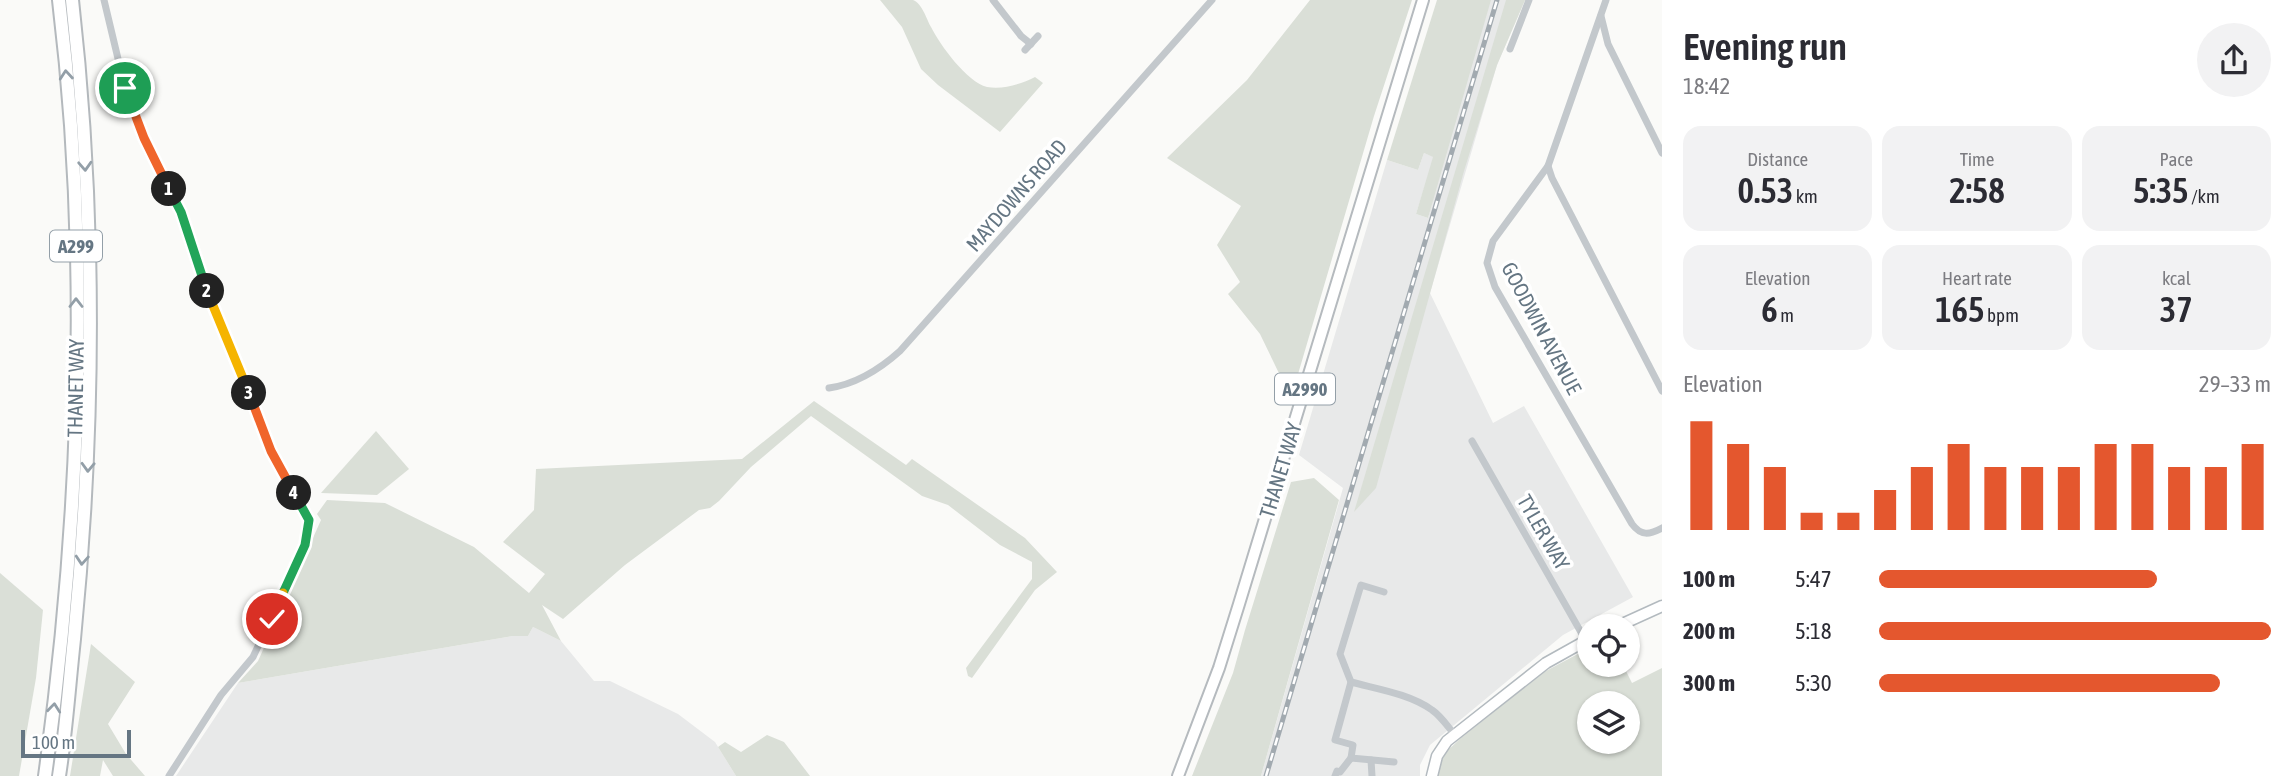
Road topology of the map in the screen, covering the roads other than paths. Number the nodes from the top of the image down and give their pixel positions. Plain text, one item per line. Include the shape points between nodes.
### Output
1 (60, 0) edge
2 (72, 0) edge
3 (104, 0) edge
4 (993, 0) edge
5 (1212, 0) edge
6 (1423, 0) edge
7 (1529, 0) edge
8 (1606, 0) edge
9 (1600, 16) junction
10 (1519, 29) junction
11 (1528, 30) dead end
12 (1038, 36) dead end
13 (1608, 44) junction
14 (1510, 49) dead end
15 (1588, 50) junction
16 (1662, 153) edge
17 (1548, 166) junction
18 (829, 388) dead end
19 (1662, 391) edge
20 (1472, 441) dead end
21 (1662, 528) edge
22 (1384, 593) dead end
23 (1662, 606) edge
24 (1640, 616) edge
25 (1577, 623) edge
26 (1577, 645) edge
27 (1351, 682) junction
28 (1455, 735) junction
29 (1351, 758) junction
30 (1371, 760) junction
31 (1394, 762) dead end
32 (45, 776) edge
33 (59, 776) edge
34 (169, 776) edge
35 (1178, 776) edge
36 (1335, 776) edge
37 (1372, 776) edge
38 (1432, 776) edge

32 -> 1 highway, THANET WAY / A299 via 69,562 74,467 75,223
2 -> 33 highway, THANET WAY / A299 via 88,226 89,435 81,570
3 - 34 street via 125,88 144,138 181,212 205,287 271,451 309,520 305,545 253,657 221,695
4 - 12 street via 1028,47
5 - 18 street, MAYDOWNS ROAD via 900,351 871,373
6 - 35 main road, THANET WAY / A2990 via 1231,629
7 - 10 street
8 - 9 street, GOODWIN AVENUE
9 - 13 street
9 - 15 street, GOODWIN AVENUE
10 - 11 street
10 - 14 street
13 - 15 street via 1597,43
13 - 16 street
15 - 17 street, GOODWIN AVENUE
17 - 19 street
17 - 21 street, GOODWIN AVENUE via 1493,241 1488,264 1491,275 1632,524 1645,534
20 - 25 street, TYLER WAY
22 - 27 street via 1361,584 1340,654
23 - 24 main road
26 - 28 main road via 1551,659
27 - 28 street via 1433,710
27 - 29 street via 1335,740 1353,746
28 - 38 main road via 1437,756
29 - 30 street
29 - 36 street
30 - 31 street
30 - 37 street

